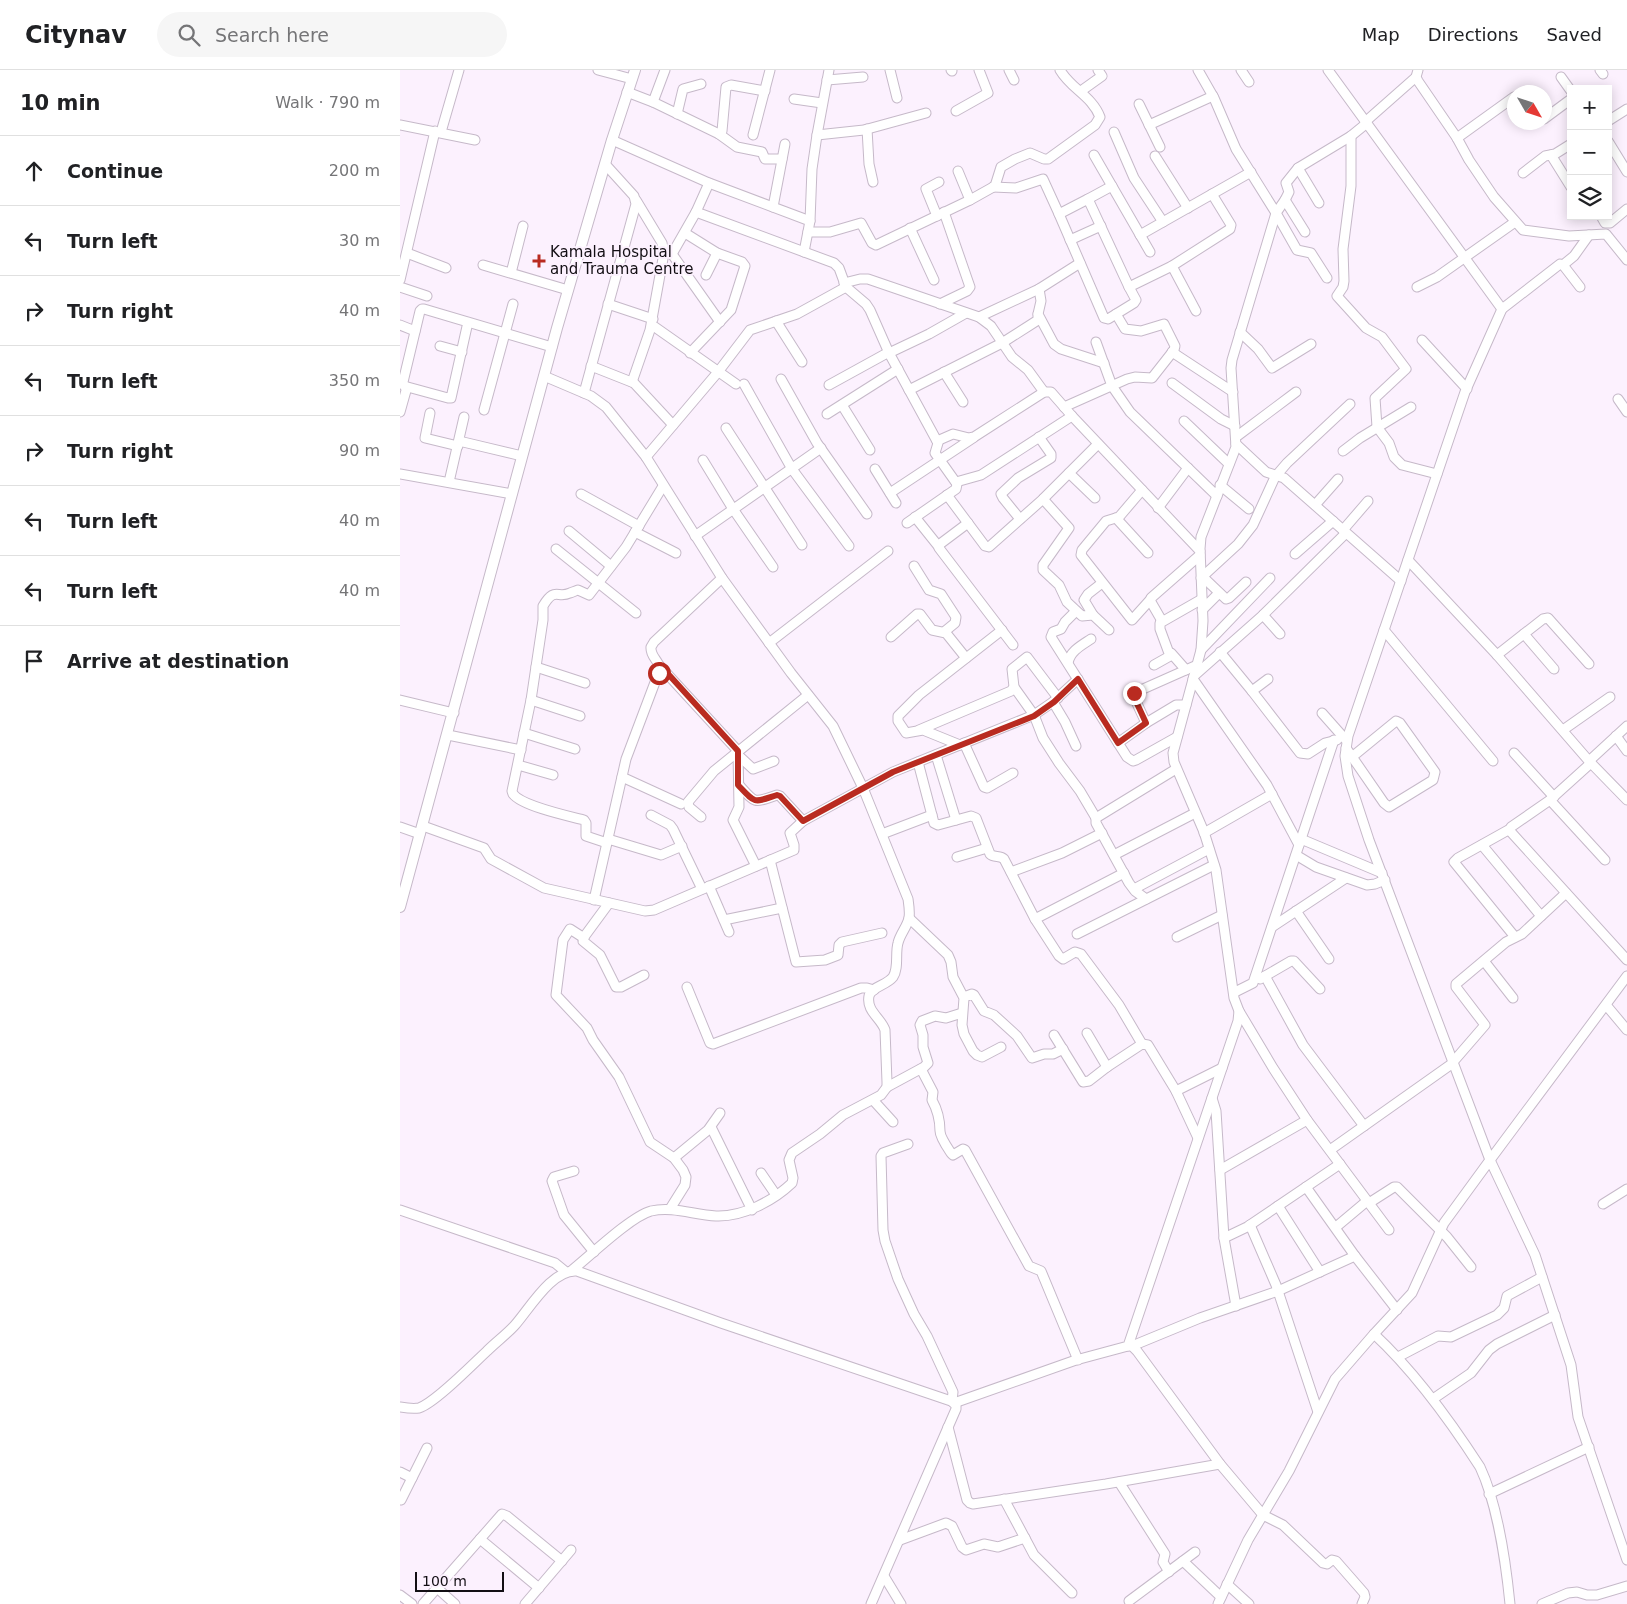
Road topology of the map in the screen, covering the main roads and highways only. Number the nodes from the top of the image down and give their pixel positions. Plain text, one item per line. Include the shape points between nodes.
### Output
1 (633, 74) edge
2 (400, 907) edge

1 - 2 main road via 552,347

